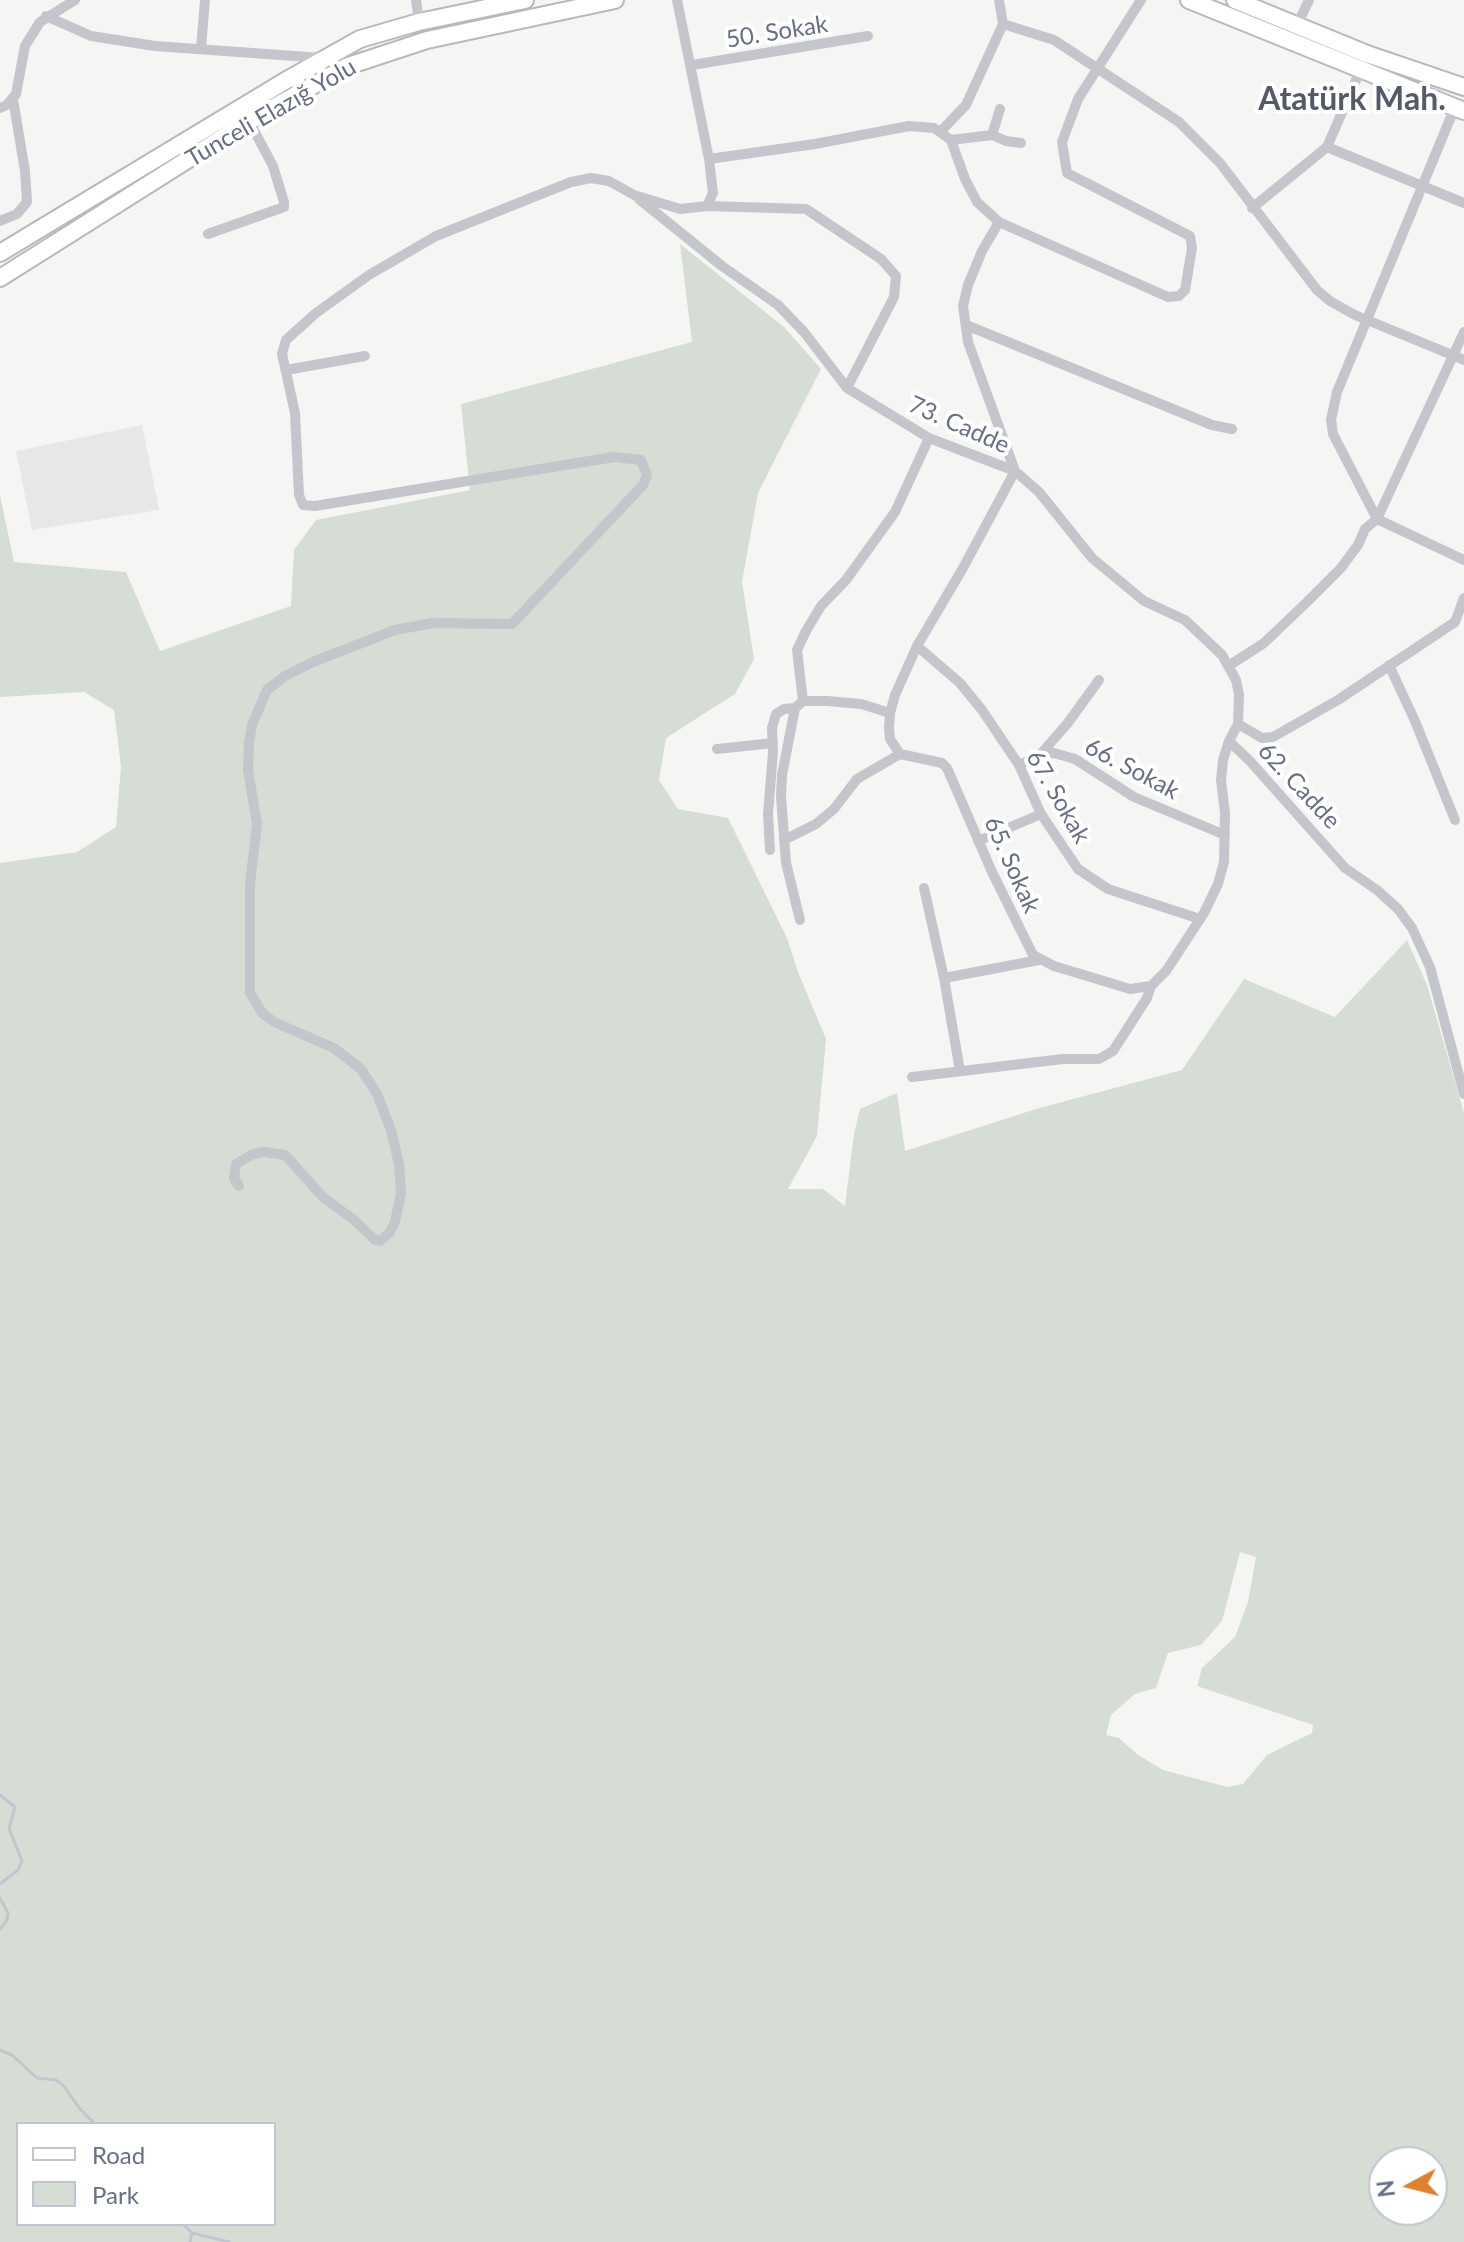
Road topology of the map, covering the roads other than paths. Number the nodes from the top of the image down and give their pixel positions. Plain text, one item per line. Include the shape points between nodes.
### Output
1 (75, 0) edge
2 (205, 0) edge
3 (416, 0) edge
4 (525, 0) edge
5 (615, 0) edge
6 (677, 0) edge
7 (999, 0) edge
8 (1141, 0) edge
9 (1189, 0) edge
10 (1235, 0) edge
11 (1309, 0) edge
12 (43, 19) junction
13 (419, 22) junction
14 (1003, 24) junction
15 (1297, 25) junction
16 (868, 36) dead end
17 (201, 48) junction
18 (324, 58) junction
19 (1364, 61) junction
20 (692, 65) junction
21 (1098, 68) junction
22 (1464, 87) edge
23 (13, 99) junction
24 (0, 108) edge
25 (1000, 109) dead end
26 (1459, 109) edge
27 (249, 121) junction
28 (941, 131) junction
29 (992, 135) junction
30 (951, 140) junction
31 (1021, 143) dead end
32 (1327, 147) junction
33 (709, 159) junction
34 (1422, 185) junction
35 (634, 195) junction
36 (1464, 203) edge
37 (707, 206) junction
38 (1252, 208) junction
39 (0, 221) edge
40 (999, 222) junction
41 (208, 234) dead end
42 (0, 253) edge
43 (0, 278) edge
44 (1367, 319) junction
45 (966, 325) junction
46 (1464, 332) edge
47 (365, 356) dead end
48 (1459, 358) edge
49 (286, 370) junction
50 (847, 388) junction
51 (1232, 429) dead end
52 (929, 438) junction
53 (1015, 471) junction
54 (1377, 519) junction
55 (1464, 560) edge
56 (1464, 598) edge
57 (1455, 622) junction
58 (1464, 630) edge
59 (917, 646) junction
60 (1230, 665) junction
61 (1389, 665) junction
62 (1099, 680) dead end
63 (799, 705) junction
64 (890, 713) junction
65 (1238, 724) junction
66 (1229, 741) junction
67 (773, 743) junction
68 (717, 749) dead end
69 (900, 754) junction
70 (1039, 756) junction
71 (1019, 765) junction
72 (1041, 814) junction
73 (1455, 820) dead end
74 (1225, 835) junction
75 (784, 840) junction
76 (978, 841) junction
77 (770, 850) dead end
78 (924, 888) dead end
79 (1200, 919) junction
80 (800, 920) dead end
81 (1039, 960) junction
82 (944, 978) junction
83 (1151, 986) junction
84 (960, 1071) junction
85 (912, 1077) dead end
86 (1464, 1093) edge
87 (239, 1186) dead end

1 - 12 street
2 - 17 street
3 - 13 street
4 - 13 main road, Tunceli Elazığ Yolu
5 - 27 main road, Tunceli Elazığ Yolu via 384,52
6 - 20 street
7 - 14 street
8 - 21 street
9 - 19 main road
10 - 15 main road
11 - 15 street
12 - 17 street via 91,36
12 - 23 street via 25,46
13 - 18 main road, Tunceli Elazığ Yolu via 360,39
14 - 21 street via 1054,40
14 - 28 street via 966,105
15 - 19 main road
16 - 20 street, 50. Sokak
17 - 18 street
18 - 42 main road, Tunceli Elazığ Yolu
19 - 22 main road
19 - 26 main road
19 - 32 street
20 - 33 street
21 - 38 street via 1179,122 1220,163
21 - 40 street via 1078,99 1062,142 1067,173 1190,236 1185,290 1168,297
23 - 24 street
23 - 39 street via 27,202 17,214
25 - 29 street
26 - 34 street
27 - 41 street via 273,166 284,207
27 - 43 main road, Tunceli Elazığ Yolu
28 - 30 street
28 - 33 street via 909,126
29 - 30 street
29 - 31 street
30 - 40 street via 977,202
32 - 34 street
32 - 38 street
33 - 37 street via 713,193
34 - 36 street
34 - 44 street
35 - 37 street via 680,209
35 - 49 street via 609,181 571,182 436,236 316,313 286,340
35 - 50 street via 778,305
37 - 50 street via 806,209 881,259 896,276 894,297
38 - 44 street via 1317,290
40 - 45 street via 968,285
44 - 48 street
44 - 54 street via 1331,420 1333,434
45 - 51 street
45 - 53 street
46 - 48 street
47 - 49 street
48 - 54 street
49 - 87 street via 303,505 614,457 641,460 647,475 512,624 433,623 395,630 313,662 267,690 249,743 257,824 250,884 250,993 276,1023 334,1048 361,1069 391,1130 401,1193 395,1222 380,1241 324,1198 285,1155 253,1154 236,1164
50 - 52 street, 73. Cadde
52 - 53 street, 73. Cadde
52 - 63 street via 895,512 806,631 797,650
53 - 59 street
53 - 60 street, 62. Cadde via 1039,492 1092,558 1144,601 1185,620
54 - 55 street
54 - 60 street via 1341,568 1307,602 1264,643
56 - 57 street
57 - 58 street
57 - 61 street
59 - 64 street
59 - 71 street, 67. Sokak via 960,683
60 - 65 street, 62. Cadde via 1239,694
61 - 65 street via 1273,737 1262,738
61 - 73 street
62 - 70 street
63 - 64 street via 861,704
63 - 67 street via 776,714
63 - 75 street via 782,775
64 - 69 street via 890,739
65 - 66 street, 62. Cadde
66 - 74 street via 1221,780
66 - 86 street, 62. Cadde via 1345,868 1388,899 1412,928 1430,967
67 - 68 street
67 - 77 street
69 - 75 street via 857,779 816,824
69 - 76 street, 65. Sokak via 947,768
70 - 71 street
70 - 74 street, 66. Sokak via 1054,753 1075,759 1134,797
71 - 72 street, 67. Sokak
72 - 76 street
72 - 79 street, 67. Sokak via 1084,874 1119,893
74 - 79 street via 1218,884
75 - 80 street
76 - 81 street, 65. Sokak via 1025,944
78 - 82 street
79 - 83 street
81 - 82 street
81 - 83 street via 1130,989
82 - 84 street
83 - 84 street via 1113,1051 1099,1059
84 - 85 street

